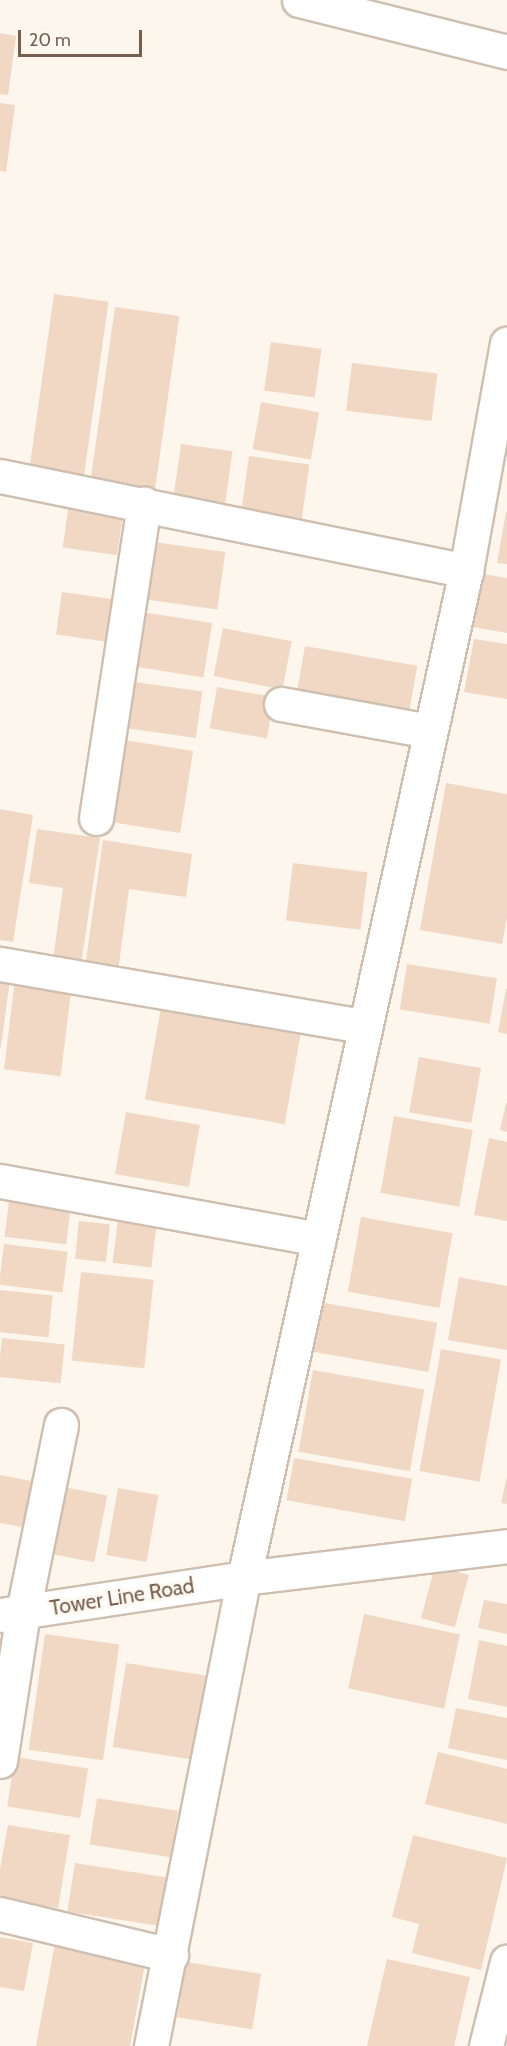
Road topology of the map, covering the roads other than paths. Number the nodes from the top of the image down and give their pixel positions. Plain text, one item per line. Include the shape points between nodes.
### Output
1 (299, 0) edge
2 (507, 52) edge
3 (507, 344) edge
4 (0, 476) edge
5 (144, 504) junction
6 (466, 571) junction
7 (281, 704) dead end
8 (430, 731) junction
9 (96, 818) dead end
10 (0, 964) edge
11 (364, 1026) junction
12 (0, 1181) edge
13 (319, 1239) junction
14 (61, 1425) dead end
15 (507, 1546) edge
16 (244, 1578) junction
17 (11, 1614) edge
18 (0, 1761) edge
19 (0, 1914) edge
20 (171, 1955) junction
21 (507, 1962) edge
22 (151, 2046) edge
23 (486, 2046) edge

1 - 2 street
3 - 6 street
4 - 5 street
5 - 6 street
5 - 9 street
6 - 8 street
7 - 8 street
8 - 11 street
10 - 11 street
11 - 13 street
12 - 13 street
13 - 16 street
14 - 17 street
15 - 16 street, Tower Line Road
16 - 17 street, Tower Line Road
16 - 20 street
17 - 18 street
19 - 20 street
20 - 22 street
21 - 23 street

